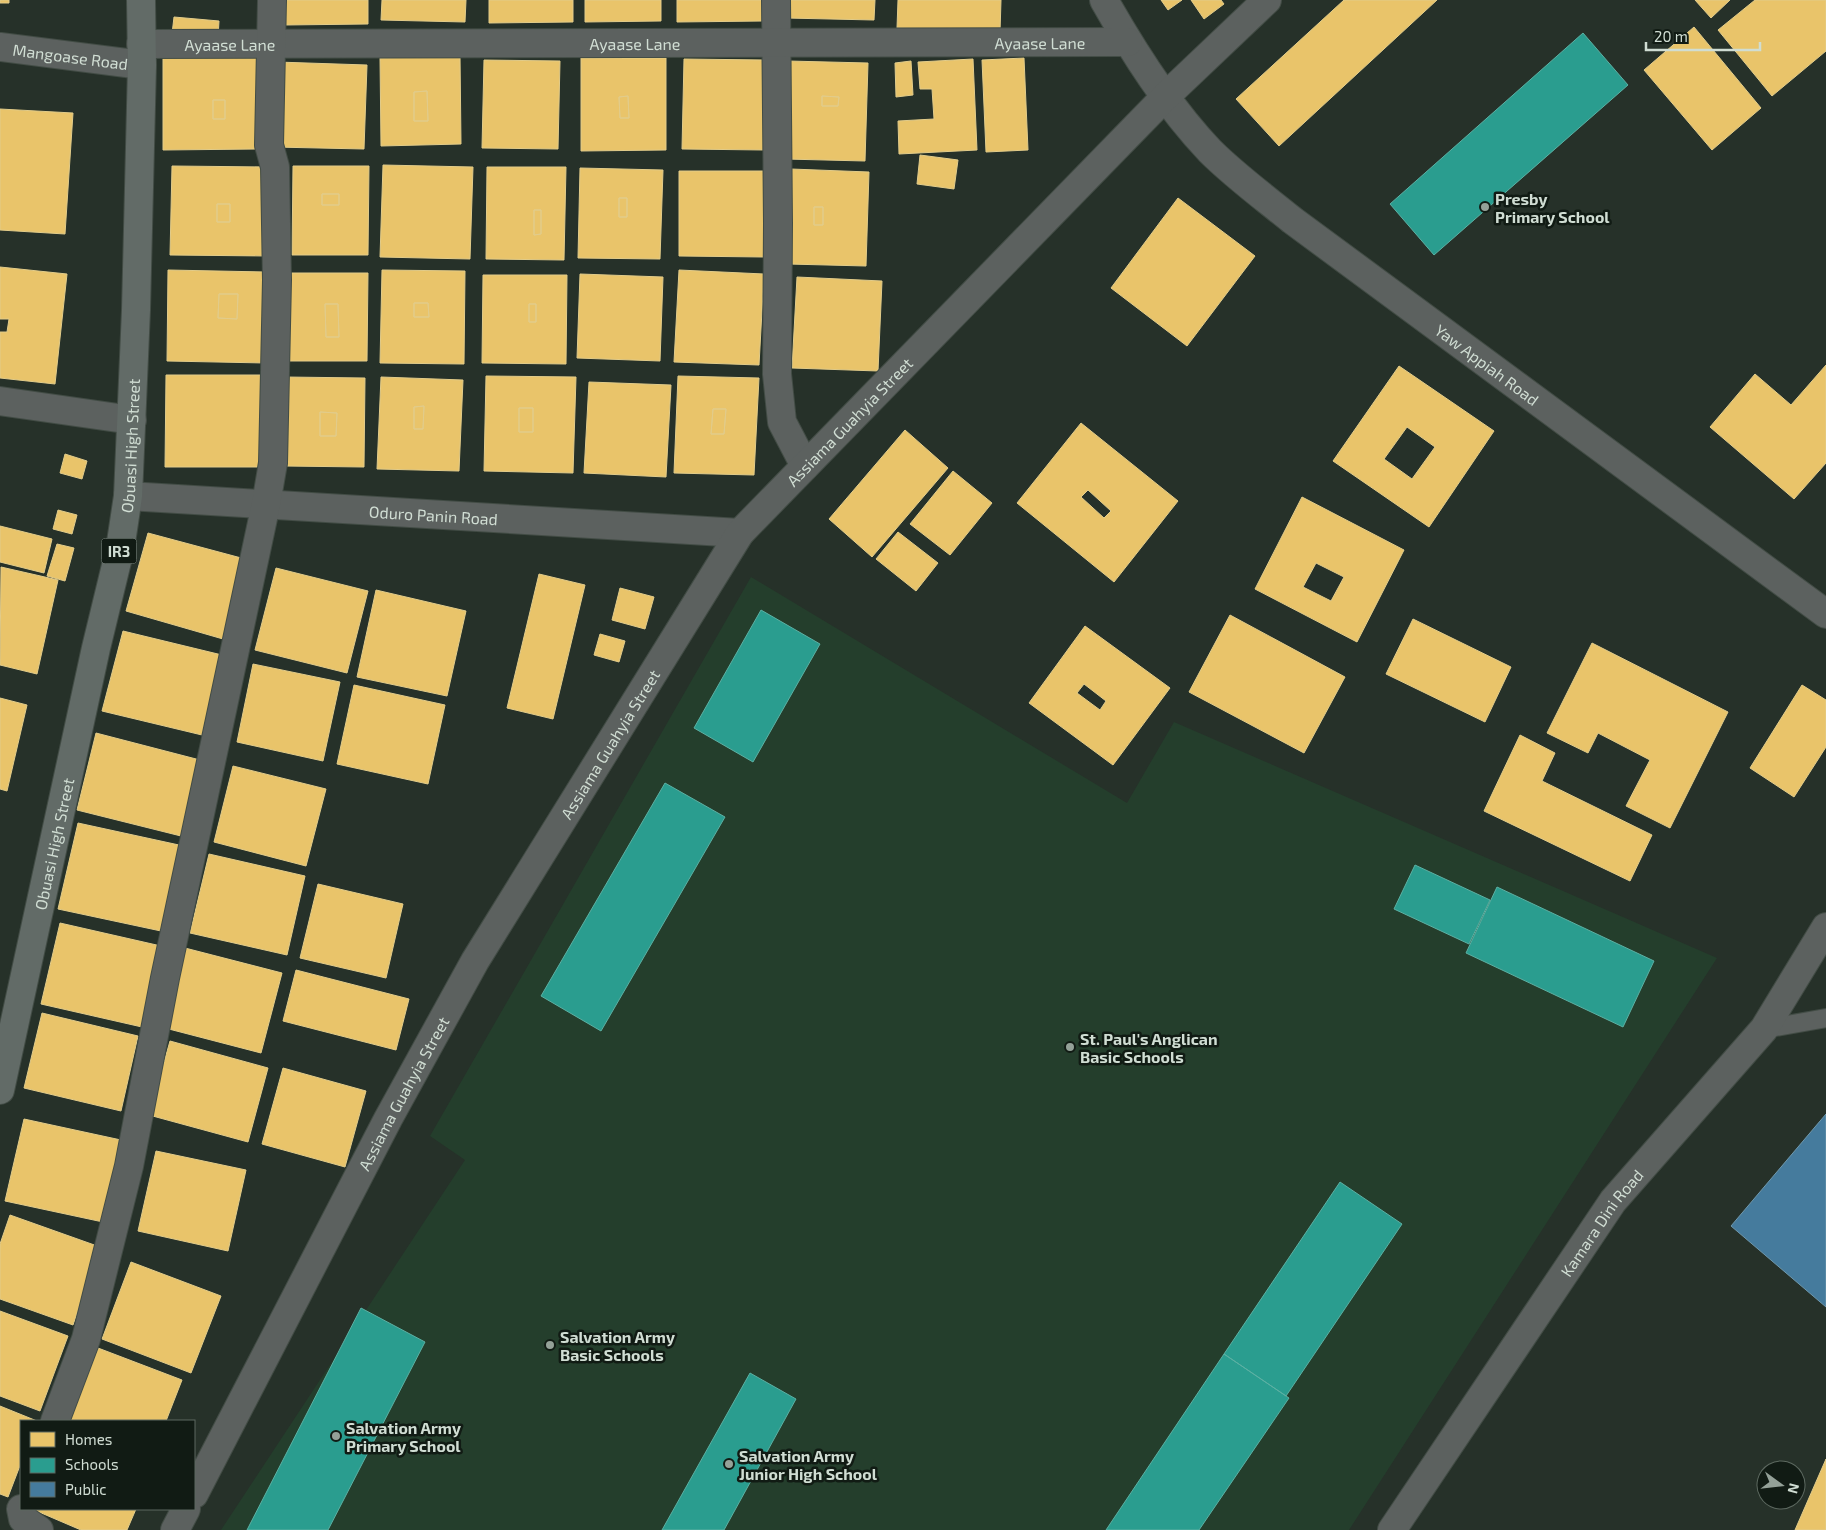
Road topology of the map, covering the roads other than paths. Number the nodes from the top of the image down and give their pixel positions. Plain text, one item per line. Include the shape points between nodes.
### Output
1 (141, 0) edge
2 (272, 0) edge
3 (776, 0) edge
4 (1104, 0) edge
5 (1267, 0) edge
6 (1128, 42) junction
7 (272, 44) junction
8 (776, 44) junction
9 (0, 46) edge
10 (142, 55) junction
11 (1166, 96) junction
12 (0, 402) edge
13 (132, 420) junction
14 (805, 466) junction
15 (128, 496) junction
16 (266, 504) junction
17 (740, 534) junction
18 (1826, 614) edge
19 (1826, 927) edge
20 (1826, 1018) edge
21 (1764, 1029) junction
22 (0, 1090) edge
23 (55, 1420) edge
24 (195, 1492) edge
25 (21, 1510) edge
26 (185, 1510) edge
27 (39, 1530) edge
28 (175, 1530) edge
29 (1392, 1530) edge

1 - 10 main road, Obuasi High Street / IR3
2 - 7 street
3 - 8 street
4 - 6 street, Yaw Appiah Road
5 - 11 street, Assiama Guahyia Street
6 - 8 street, Ayaase Lane
6 - 11 street, Yaw Appiah Road
7 - 8 street, Ayaase Lane
7 - 10 street, Ayaase Lane
7 - 16 street via 269,145 275,167 277,280 273,463
8 - 14 street via 777,374 782,422
9 - 10 street, Mangoase Road
10 - 13 main road, Obuasi High Street / IR3
11 - 14 street, Assiama Guahyia Street
11 - 18 street, Yaw Appiah Road via 1210,151 1292,220
12 - 13 street
13 - 15 main road, Obuasi High Street / IR3
14 - 17 street, Assiama Guahyia Street
15 - 16 street, Oduro Panin Road
15 - 22 main road, Obuasi High Street / IR3 via 120,549
16 - 17 street, Oduro Panin Road
16 - 23 street via 165,978 130,1166 86,1340
17 - 24 street, Assiama Guahyia Street via 475,962 384,1128
19 - 21 street, Kamara Dini Road
20 - 21 lane
21 - 29 street, Kamara Dini Road via 1613,1201
25 - 27 street via 22,1519
26 - 28 street

